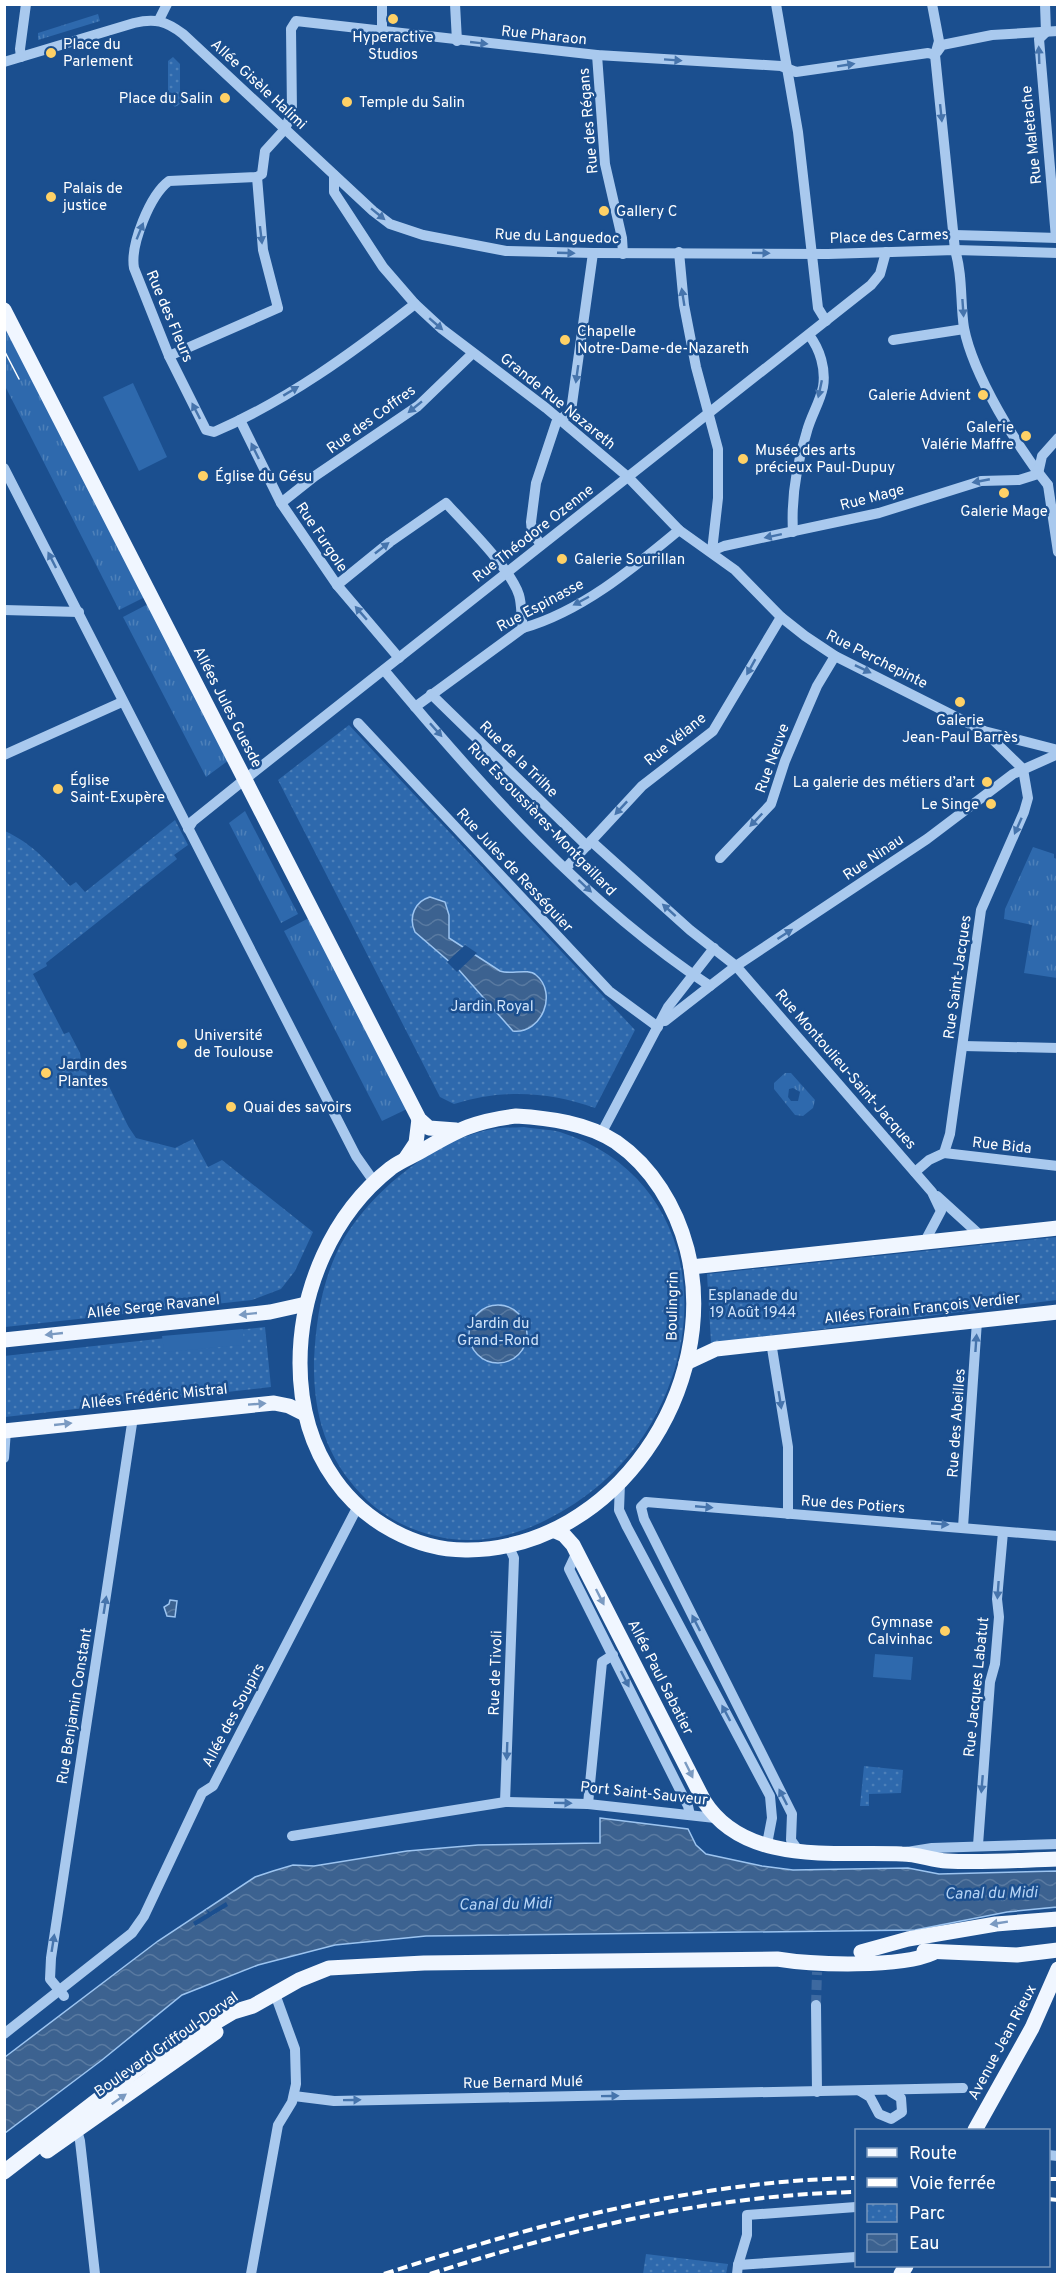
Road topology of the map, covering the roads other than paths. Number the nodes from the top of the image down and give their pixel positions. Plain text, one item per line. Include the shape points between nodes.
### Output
1 (26, 4) edge
2 (167, 4) edge
3 (382, 4) edge
4 (455, 4) edge
5 (776, 4) edge
6 (932, 4) edge
7 (1045, 4) edge
8 (159, 20) junction
9 (382, 30) junction
10 (1046, 32) junction
11 (1058, 32) edge
12 (457, 41) junction
13 (597, 55) junction
14 (935, 55) junction
15 (21, 57) junction
16 (4, 62) edge
17 (789, 69) junction
18 (285, 129) junction
19 (1054, 161) edge
20 (334, 175) junction
21 (257, 177) junction
22 (954, 235) junction
23 (1057, 238) edge
24 (955, 250) junction
25 (679, 252) junction
26 (886, 252) junction
27 (593, 253) junction
28 (1058, 253) edge
29 (623, 254) junction
30 (811, 254) junction
31 (415, 304) junction
32 (4, 310) edge
33 (826, 321) junction
34 (964, 329) junction
35 (809, 335) junction
36 (893, 339) dead end
37 (473, 353) junction
38 (169, 356) junction
39 (708, 416) junction
40 (560, 419) junction
41 (240, 420) junction
42 (1058, 438) edge
43 (4, 468) edge
44 (1038, 474) junction
45 (628, 477) junction
46 (1053, 485) edge
47 (281, 503) junction
48 (679, 530) junction
49 (793, 532) junction
50 (738, 544) junction
51 (541, 545) junction
52 (712, 552) junction
53 (1058, 552) edge
54 (735, 570) junction
55 (506, 573) junction
56 (337, 585) junction
57 (4, 610) edge
58 (79, 612) junction
59 (781, 617) junction
60 (523, 628) junction
61 (836, 656) junction
62 (399, 658) junction
63 (384, 670) junction
64 (431, 694) junction
65 (122, 702) junction
66 (415, 707) junction
67 (357, 723) dead end
68 (984, 731) junction
69 (1058, 750) edge
70 (1058, 754) edge
71 (4, 755) edge
72 (1023, 770) junction
73 (244, 780) junction
74 (188, 829) junction
75 (589, 843) junction
76 (720, 858) dead end
77 (566, 868) junction
78 (714, 948) junction
79 (736, 966) junction
80 (692, 974) junction
81 (710, 986) junction
82 (658, 1027) junction
83 (963, 1046) junction
84 (1058, 1048) edge
85 (419, 1119) junction
86 (456, 1130) junction
87 (601, 1134) junction
88 (944, 1154) junction
89 (405, 1159) junction
90 (1058, 1166) edge
91 (915, 1172) junction
92 (375, 1183) junction
93 (933, 1192) junction
94 (1058, 1228) edge
95 (981, 1236) junction
96 (924, 1243) junction
97 (691, 1267) junction
98 (306, 1304) junction
99 (1058, 1312) edge
100 (977, 1321) junction
101 (4, 1340) edge
102 (771, 1342) junction
103 (686, 1363) junction
104 (305, 1414) junction
105 (133, 1417) junction
106 (5, 1430) edge
107 (4, 1458) edge
108 (620, 1483) junction
109 (358, 1506) junction
110 (788, 1514) junction
111 (963, 1527) junction
112 (555, 1531) junction
113 (1003, 1532) junction
114 (1058, 1536) edge
115 (509, 1547) junction
116 (577, 1552) junction
117 (678, 1588) junction
118 (663, 1596) junction
119 (613, 1656) junction
120 (505, 1802) junction
121 (588, 1804) junction
122 (690, 1815) junction
123 (715, 1818) junction
124 (292, 1836) dead end
125 (767, 1844) junction
126 (1058, 1844) edge
127 (978, 1845) junction
128 (798, 1850) junction
129 (904, 1854) junction
130 (1058, 1859) edge
131 (1058, 1919) edge
132 (1058, 1950) edge
133 (861, 1952) junction
134 (933, 1953) junction
135 (816, 1963) junction
136 (1058, 1969) edge
137 (62, 1994) junction
138 (275, 1994) junction
139 (816, 2005) tunnel mouth
140 (4, 2034) edge
141 (963, 2088) dead end
142 (860, 2091) junction
143 (818, 2092) junction
144 (890, 2092) junction
145 (294, 2096) junction
146 (75, 2123) junction
147 (976, 2129) edge
148 (4, 2172) edge
149 (4, 2184) edge
150 (855, 2207) edge
151 (855, 2257) edge
152 (737, 2270) edge
153 (95, 2274) edge
154 (250, 2274) edge

1 - 15 street
2 - 8 street
3 - 9 street
4 - 12 street
5 - 17 street, Place des Carmes
6 - 14 street, Place des Carmes via 939,41
7 - 10 street
8 - 15 street via 131,24
8 - 18 street, Allée Gisèle Halimi via 183,34
9 - 12 street, Rue Pharaon
9 - 18 street, Rue Pharaon via 296,21 291,29 292,112
10 - 11 street
10 - 14 street via 992,35 942,45
19 -> 10 street, Rue Maletache via 1039,39
12 -> 13 street, Rue Pharaon
13 -> 17 street, Rue Pharaon
13 - 29 street, Rue des Régans via 605,164
17 -> 14 street via 809,71 928,52
14 -> 22 street, Place des Carmes
15 - 16 street
17 - 30 street, Place des Carmes via 811,226
18 - 20 street, Allée Gisèle Halimi
18 - 21 street via 265,151 263,169
19 - 23 street, Rue Maletache
20 -> 27 street, Rue du Languedoc via 390,224 423,235 506,251
20 - 31 street, Grande Rue Nazareth via 334,192 383,267
21 -> 38 street via 263,250 278,308
38 -> 21 street, Rue des Fleurs via 132,257 150,207 161,186 169,181
22 - 23 street
22 - 24 street, Place des Carmes
24 - 26 street, Place des Carmes
24 - 28 street
24 -> 34 street via 960,266
25 - 29 street, Rue du Languedoc
25 -> 30 street, Rue du Languedoc
39 -> 25 street via 684,305
26 - 30 street, Place des Carmes
26 - 33 street, Rue Théodore Ozenne via 871,285
27 - 29 street, Rue du Languedoc
27 -> 40 street via 571,411
30 - 33 street via 818,308
31 -> 37 street, Grande Rue Nazareth
41 -> 31 street via 335,365
32 - 73 main road, Allées Jules Guesde
33 - 35 street, Rue Théodore Ozenne
34 - 36 street
34 - 44 street via 982,377
35 - 39 street, Rue Théodore Ozenne
35 -> 49 street via 821,356 823,387 798,471
37 - 40 street, Grande Rue Nazareth
37 -> 47 street, Rue des Coffres via 418,406
41 -> 38 street, Rue des Fleurs via 214,432 206,430
39 - 45 street, Rue Théodore Ozenne
39 - 52 street via 719,463
40 - 45 street, Grande Rue Nazareth
40 - 51 street via 540,468 534,498 532,532
47 -> 41 street, Rue Furgole
42 - 44 street via 1042,456
58 -> 43 street
44 - 46 street
44 -> 49 street, Rue Mage via 1020,480 981,481 879,513
45 - 48 street, Grande Rue Nazareth
45 - 51 street, Rue Théodore Ozenne
46 - 53 street
47 - 56 street, Rue Furgole
48 - 52 street, Grande Rue Nazareth
48 -> 60 street, Rue Espinasse via 586,599
49 -> 50 street, Rue Mage
50 - 52 street, Rue Mage
50 - 54 street via 733,550
51 - 55 street, Rue Théodore Ozenne
52 - 54 street, Grande Rue Nazareth
54 - 59 street, Rue Perchepinte
56 -> 55 street via 446,503
55 - 60 street via 519,595
55 - 62 street, Rue Théodore Ozenne
62 -> 56 street, Rue Furgole
57 - 58 street
58 - 65 street
59 - 61 street, Rue Perchepinte
59 -> 75 street, Rue Vélane via 713,731 661,769
60 - 64 street, Rue Espinasse
61 -> 68 street, Rue Perchepinte
61 -> 76 street, Rue Neuve via 808,706 771,804
62 - 63 street, Rue Théodore Ozenne
63 - 66 street, Rue Escoussières-Montgaillard
63 - 73 street, Rue Théodore Ozenne
64 - 66 street, Rue Espinasse
64 - 75 street, Rue de la Trilhe
65 - 71 street
65 - 74 street
66 -> 77 street, Rue Escoussières-Montgaillard
67 - 82 street, Rue Jules de Rességuier via 609,991
68 - 69 street
68 - 72 street
70 - 72 street, Rue Ninau
79 -> 72 street, Rue Ninau
72 -> 83 street, Rue Saint-Jacques via 1028,798 1024,812 981,910
73 - 74 street, Rue Théodore Ozenne
73 - 85 main road, Allées Jules Guesde
74 - 92 street via 356,1156
75 - 77 street, Rue Vélane
78 -> 75 street, Rue de la Trilhe
77 -> 80 street, Rue Escoussières-Montgaillard via 622,921
78 - 79 street, Rue Montoulieu-Saint-Jacques
78 - 80 street
79 - 81 street, Rue Ninau
79 - 91 street, Rue Montoulieu-Saint-Jacques
80 - 81 street, Rue Escoussières-Montgaillard
80 - 82 street
81 - 82 street, Rue Ninau
82 - 87 street
83 - 84 street
83 - 88 street, Rue Saint-Jacques
85 - 86 main road via 429,1128
85 - 89 main road via 416,1143
86 - 87 main road, Boulingrin via 516,1116 547,1118
86 - 89 main road, Boulingrin
87 - 97 main road, Boulingrin via 636,1160 663,1191 681,1229
88 - 90 street, Rue Bida
88 - 91 street
89 - 92 main road, Boulingrin
91 - 93 street, Rue Montoulieu-Saint-Jacques
92 - 98 main road, Boulingrin via 337,1232 320,1262
93 - 95 street, Rue Montoulieu-Saint-Jacques
93 - 96 street via 941,1211
94 - 95 main road
95 - 96 main road
96 - 97 main road
97 - 103 main road, Boulingrin via 693,1310
98 -> 101 main road, Allée Serge Ravanel via 270,1312
98 - 104 main road, Boulingrin via 300,1347
99 - 100 main road, Allées Forain François Verdier
100 - 102 main road, Allées Forain François Verdier
111 -> 100 street, Rue des Abeilles
102 - 103 main road, Allées Forain François Verdier via 716,1349
102 -> 110 street via 788,1447
103 - 108 main road, Boulingrin via 673,1405 655,1440
105 -> 104 main road, Allées Frédéric Mistral via 274,1403
104 - 109 main road, Boulingrin via 320,1457
106 -> 105 main road, Allées Frédéric Mistral
137 -> 105 street, Rue Benjamin Constant via 50,1979 51,1958
106 - 107 street
108 - 112 main road, Boulingrin
108 - 118 street via 619,1510
109 - 115 main road, Boulingrin via 384,1526 433,1547
109 - 137 street, Allée des Soupirs via 213,1786 202,1793 144,1916 132,1933
110 -> 111 street, Rue des Potiers
117 -> 110 street, Rue des Potiers via 644,1519 641,1507 646,1502
111 - 113 street, Rue des Potiers
112 - 115 main road, Boulingrin
112 - 116 main road, Allée Paul Sabatier via 569,1539
113 - 114 street, Rue des Potiers
113 -> 127 street, Rue Jacques Labatut via 998,1636 990,1682
115 -> 120 street, Rue de Tivoli via 514,1558
116 - 119 street via 569,1569
116 -> 123 main road, Allée Paul Sabatier
117 - 118 street
128 -> 117 street via 791,1840 792,1814
125 -> 118 street via 772,1818 770,1796
119 - 121 street via 602,1662
119 -> 122 street
120 -> 121 street, Port Saint-Sauveur
120 - 124 street, Port Saint-Sauveur
121 - 122 street, Port Saint-Sauveur
122 - 123 street, Port Saint-Sauveur
123 - 125 main road, Port Saint-Sauveur via 735,1833
125 - 128 main road, Port Saint-Sauveur
126 - 127 street, Port Saint-Sauveur
127 - 129 street, Port Saint-Sauveur via 914,1849
128 - 129 main road, Port Saint-Sauveur via 816,1854
129 - 130 main road via 959,1862
131 -> 133 main road via 996,1924 908,1939
132 - 134 main road via 1017,1955
133 - 134 main road
133 - 135 main road
134 - 135 main road via 920,1959
135 - 138 main road via 777,1959 344,1966 316,1973
136 - 147 main road, Avenue Jean Rieux via 1032,2028
137 - 140 street, Allée des Soupirs
138 - 145 street via 295,2049
138 - 146 main road, Boulevard Griffoul-Dorval via 214,2022 148,2062
139 - 143 street
141 - 144 street, Rue Bernard Mulé
142 - 143 street, Rue Bernard Mulé
142 - 144 street, Rue Bernard Mulé
142 - 144 street via 870,2097 879,2114 891,2119 902,2112 903,2105 901,2098
145 -> 143 street, Rue Bernard Mulé via 334,2101
145 - 154 street via 278,2125
146 - 148 main road, Boulevard Griffoul-Dorval
146 - 149 main road, Boulevard Griffoul-Dorval
146 - 153 street
150 - 152 street via 747,2215 747,2235
151 - 152 street

